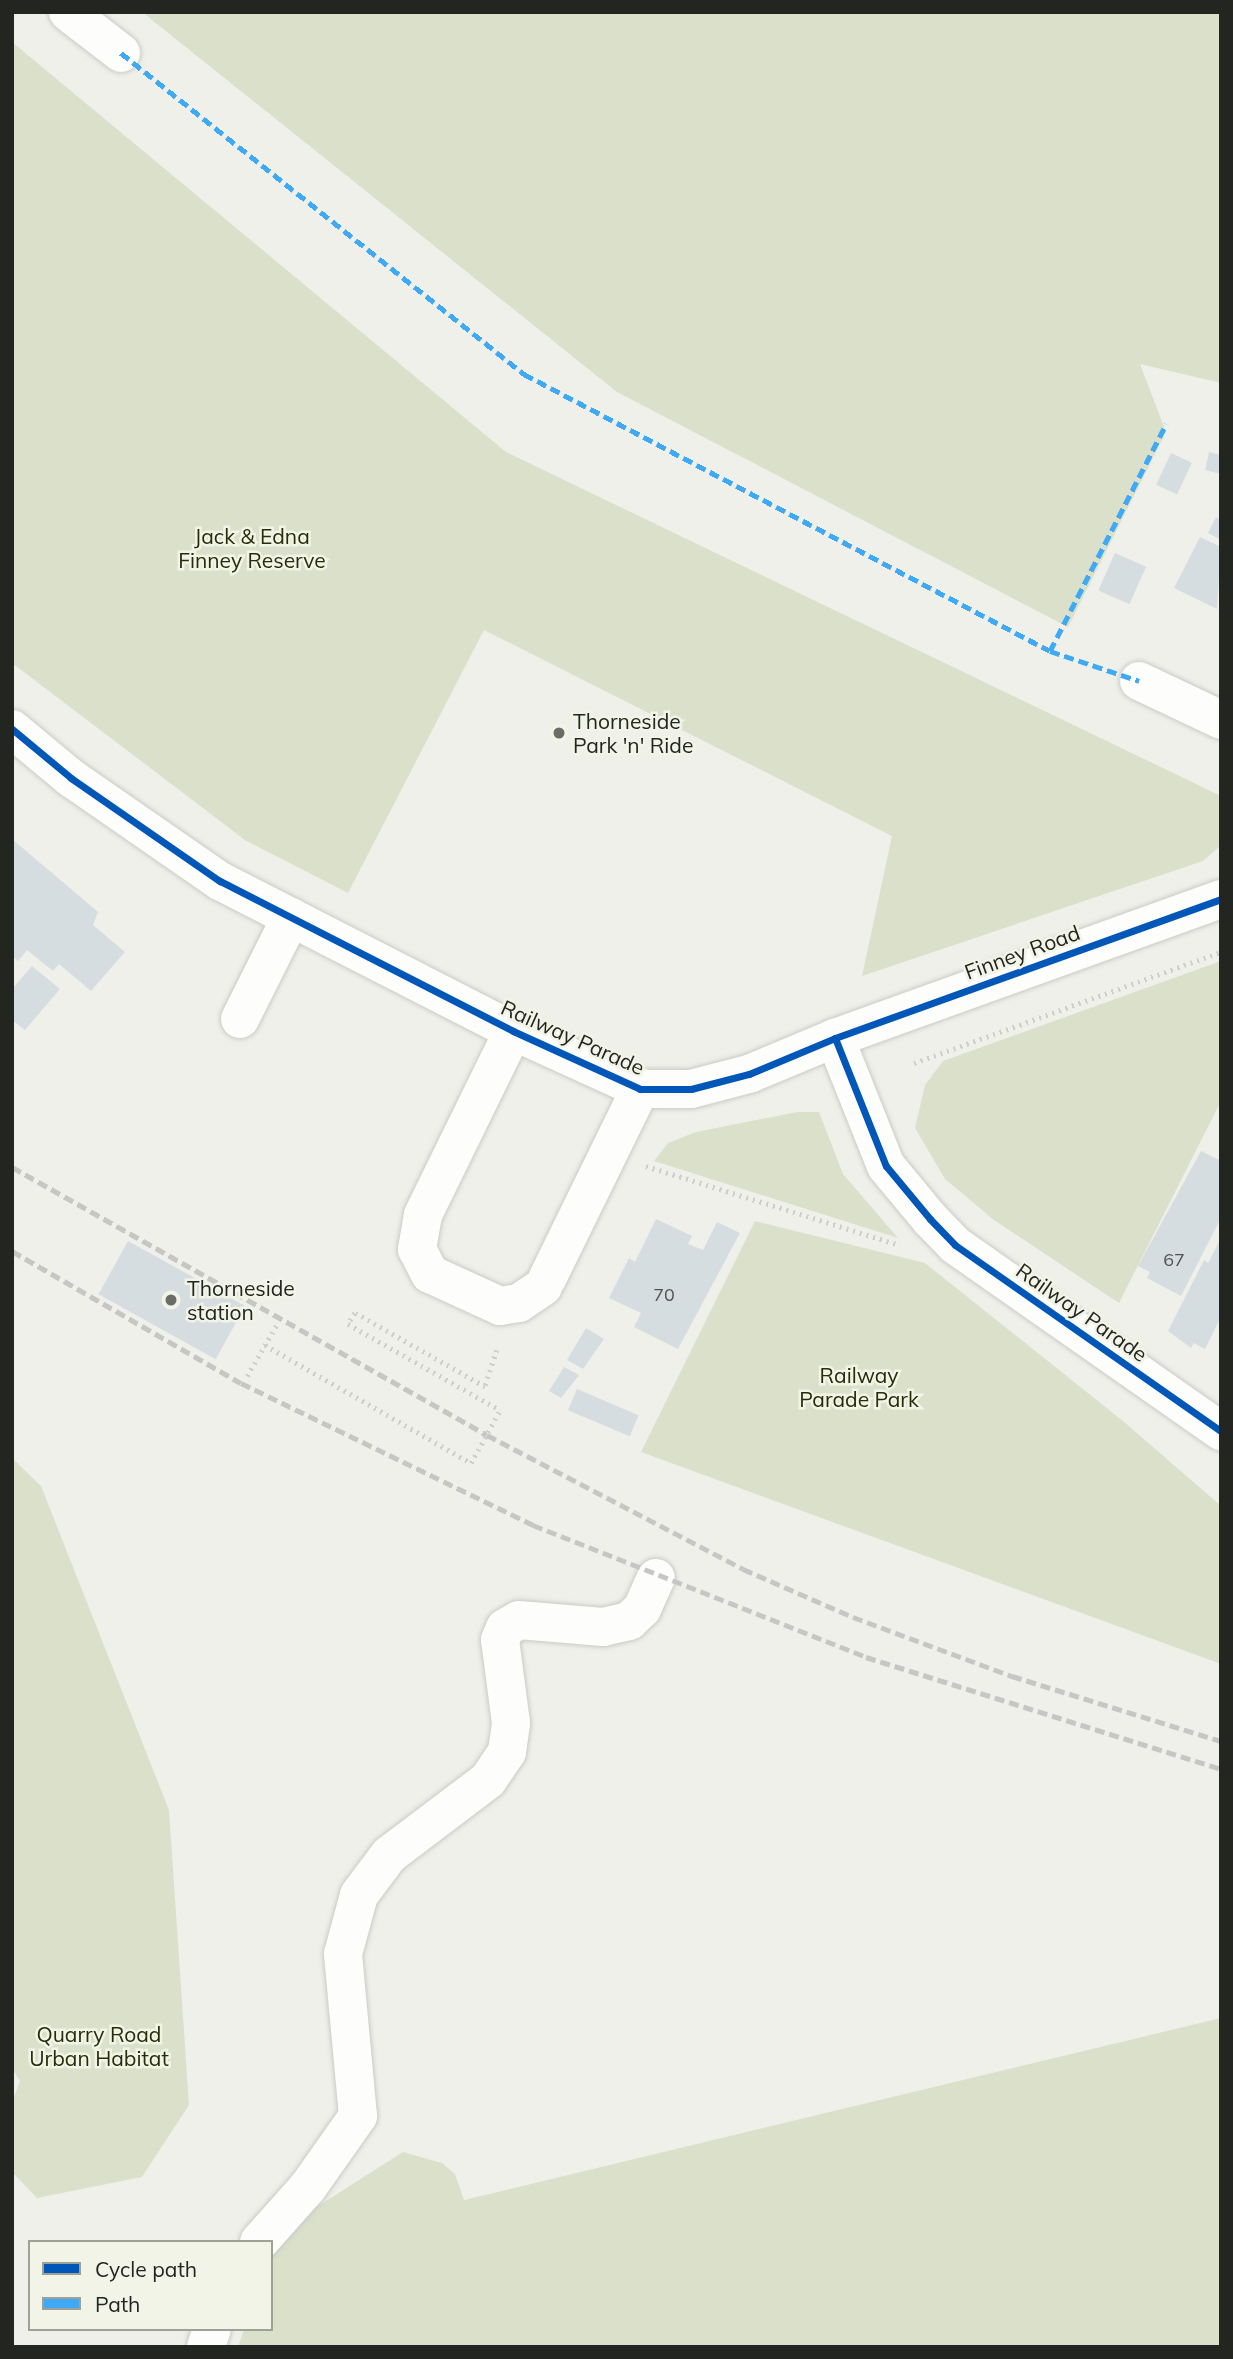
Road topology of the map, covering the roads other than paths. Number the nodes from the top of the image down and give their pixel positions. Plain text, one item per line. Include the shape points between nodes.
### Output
1 (68, 12) edge
2 (121, 53) dead end
3 (1139, 681) dead end
4 (1221, 720) edge
5 (12, 729) edge
6 (1221, 899) edge
7 (291, 917) junction
8 (240, 1019) dead end
9 (513, 1031) junction
10 (835, 1038) junction
11 (640, 1089) junction
12 (1221, 1431) edge
13 (656, 1578) dead end
14 (261, 2240) edge

1 - 2 street
3 - 4 street
5 - 7 street, Railway Parade via 71,778 219,881
6 - 10 street, Finney Road
7 - 8 street
7 - 9 street, Railway Parade
9 - 11 street, Railway Parade
9 - 11 street via 423,1215 417,1249 430,1274 500,1306 519,1303 545,1283
10 - 11 street, Railway Parade via 749,1074 691,1089
10 - 12 street, Railway Parade via 886,1166 955,1245
13 - 14 street via 642,1609 629,1621 589,1626 519,1620 505,1628 500,1640 511,1723 507,1752 488,1780 389,1855 359,1895 343,1954 358,2116 308,2187

